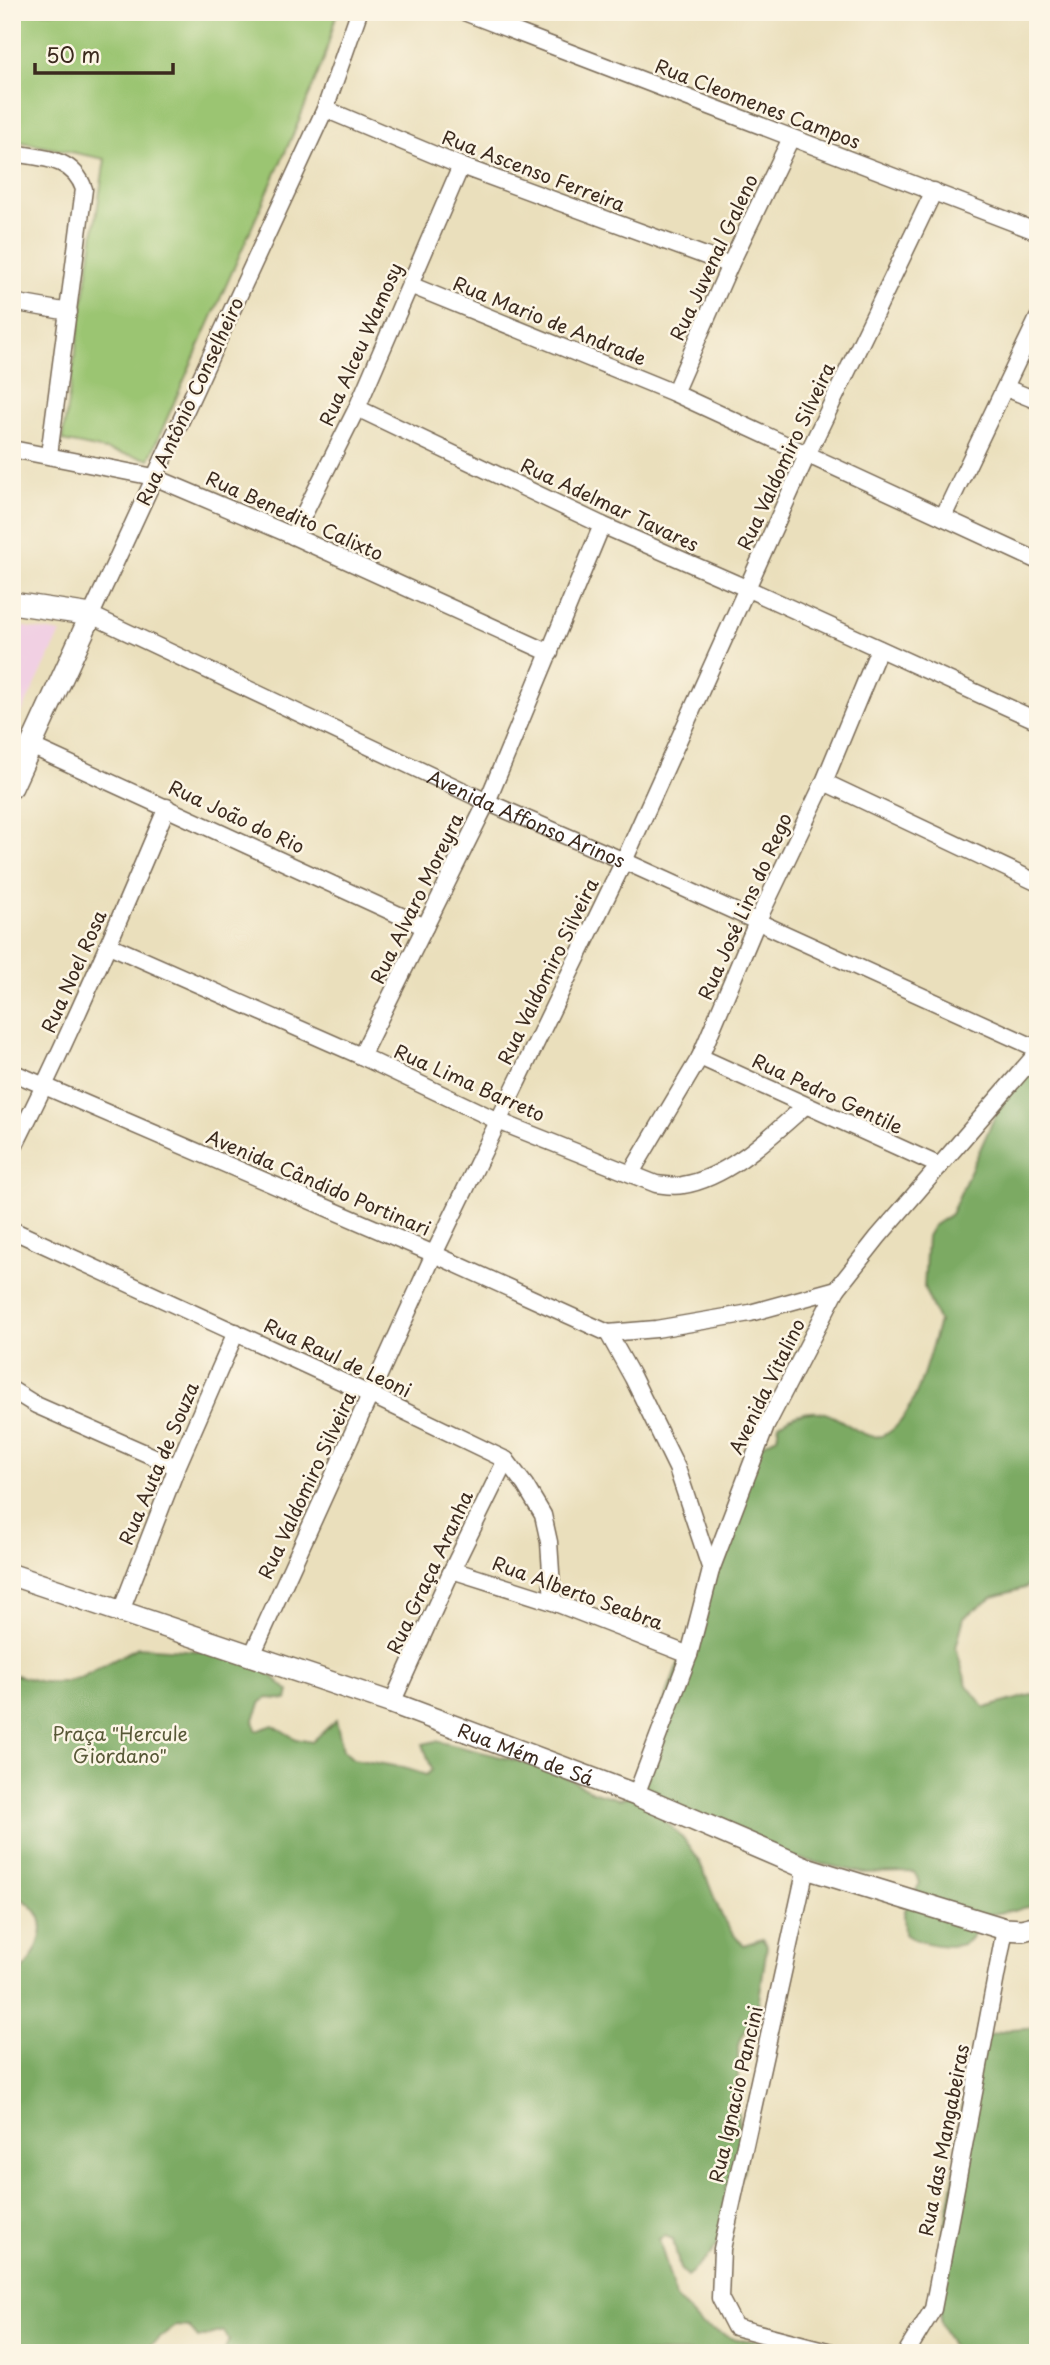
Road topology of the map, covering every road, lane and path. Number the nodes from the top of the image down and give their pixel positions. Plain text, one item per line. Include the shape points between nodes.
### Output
1 (359, 12) edge
2 (464, 12) edge
3 (326, 109) junction
4 (791, 138) junction
5 (12, 153) edge
6 (461, 166) junction
7 (934, 191) junction
8 (1038, 232) edge
9 (730, 265) junction
10 (410, 285) junction
11 (12, 302) edge
12 (69, 312) junction
13 (1038, 318) edge
14 (1006, 388) junction
15 (674, 393) junction
16 (1038, 401) edge
17 (357, 408) junction
18 (12, 449) edge
19 (49, 455) junction
20 (807, 455) junction
21 (154, 477) junction
22 (943, 517) junction
23 (602, 525) junction
24 (293, 536) junction
25 (1038, 561) edge
26 (746, 588) junction
27 (12, 603) edge
28 (91, 615) junction
29 (880, 649) junction
30 (550, 653) junction
31 (1038, 721) edge
32 (31, 746) junction
33 (824, 782) junction
34 (12, 787) edge
35 (487, 802) junction
36 (167, 807) junction
37 (624, 861) junction
38 (1038, 883) edge
39 (757, 922) junction
40 (425, 927) junction
41 (108, 945) junction
42 (1038, 1051) edge
43 (361, 1056) junction
44 (700, 1057) junction
45 (12, 1072) edge
46 (44, 1087) junction
47 (805, 1105) junction
48 (498, 1121) junction
49 (12, 1151) edge
50 (940, 1166) junction
51 (631, 1173) junction
52 (12, 1230) edge
53 (434, 1254) junction
54 (837, 1289) junction
55 (236, 1332) junction
56 (608, 1333) junction
57 (12, 1390) edge
58 (371, 1395) junction
59 (506, 1460) junction
60 (177, 1467) junction
61 (452, 1570) junction
62 (710, 1570) junction
63 (12, 1575) edge
64 (553, 1602) junction
65 (121, 1611) junction
66 (251, 1655) junction
67 (689, 1656) junction
68 (392, 1703) junction
69 (636, 1795) junction
70 (806, 1868) junction
71 (1038, 1926) edge
72 (1004, 1929) junction
73 (835, 2353) edge
74 (906, 2353) edge

1 - 3 street, Rua Antônio Conselheiro
2 - 4 street, Rua Cleomenes Campos
3 - 6 street, Rua Ascenso Ferreira
3 - 21 street, Rua Antônio Conselheiro
4 - 7 street, Rua Cleomenes Campos
4 - 9 street, Rua Juvenal Galeno
5 - 12 street via 72,167 85,189
6 - 9 street, Rua Ascenso Ferreira
6 - 10 street, Rua Alceu Wamosy
7 - 8 street, Rua Cleomenes Campos
7 - 20 street, Rua Valdomiro Silveira
9 - 15 street, Rua Juvenal Galeno
10 - 15 street, Rua Mario de Andrade
10 - 17 street, Rua Alceu Wamosy
11 - 12 street
12 - 19 street
13 - 14 street
14 - 16 street
14 - 22 street
15 - 20 street, Rua Mario de Andrade
17 - 23 street, Rua Adelmar Tavares
17 - 24 street, Rua Alceu Wamosy
18 - 19 street, Rua Benedito Calixto
19 - 21 street, Rua Benedito Calixto
20 - 22 street, Rua Mario de Andrade
20 - 26 street, Rua Valdomiro Silveira
21 - 24 street, Rua Benedito Calixto
21 - 28 street, Rua Antônio Conselheiro
22 - 25 street, Rua Mario de Andrade
23 - 26 street, Rua Adelmar Tavares
23 - 30 street, Rua Alvaro Moreyra
24 - 30 street, Rua Benedito Calixto
26 - 29 street, Rua Adelmar Tavares
26 - 37 street, Rua Valdomiro Silveira
27 - 28 street, Avenida Affonso Arinos
28 - 32 street, Rua Antônio Conselheiro
28 - 35 street, Avenida Affonso Arinos
29 - 31 street, Rua Adelmar Tavares
29 - 33 street, Rua José Lins do Rego
30 - 35 street, Rua Alvaro Moreyra
32 - 34 street, Rua Antônio Conselheiro
32 - 36 street, Rua João do Rio
33 - 38 street
33 - 39 street, Rua José Lins do Rego
35 - 37 street, Avenida Affonso Arinos
35 - 40 street, Rua Alvaro Moreyra
36 - 40 street, Rua João do Rio
36 - 41 street, Rua Noel Rosa
37 - 39 street, Avenida Affonso Arinos
37 - 48 street, Rua Valdomiro Silveira
39 - 42 street, Avenida Affonso Arinos
39 - 44 street, Rua José Lins do Rego
40 - 43 street, Rua Alvaro Moreyra
41 - 43 street, Rua Lima Barreto
41 - 46 street, Rua Noel Rosa
42 - 50 street, Avenida Vitalino
43 - 48 street, Rua Lima Barreto
44 - 47 street, Rua Pedro Gentile
44 - 51 street, Rua José Lins do Rego
45 - 46 street, Avenida Cândido Portinari
46 - 49 street, Rua Noel Rosa
46 - 53 street, Avenida Cândido Portinari
47 - 50 street, Rua Pedro Gentile
47 - 51 street, Rua Lima Barreto via 757,1149 706,1179 681,1186 656,1184
48 - 51 street, Rua Lima Barreto
48 - 53 street, Rua Valdomiro Silveira
50 - 54 street, Avenida Vitalino
52 - 55 street, Rua Raul de Leoni
53 - 56 street, Avenida Cândido Portinari
53 - 58 street, Rua Valdomiro Silveira
54 - 56 street, Avenida Cândido Portinari via 750,1313
54 - 62 street, Avenida Vitalino via 766,1426
55 - 58 street, Rua Raul de Leoni
55 - 60 street, Rua Auta de Souza
56 - 62 street via 677,1468
57 - 60 street
58 - 59 street, Rua Raul de Leoni
58 - 66 street, Rua Valdomiro Silveira
59 - 61 street, Rua Graça Aranha
59 - 64 street, Rua Raul de Leoni via 543,1515
60 - 65 street, Rua Auta de Souza
61 - 64 street, Rua Alberto Seabra
61 - 68 street, Rua Graça Aranha
62 - 67 street, Avenida Vitalino
63 - 65 street, Rua Mém de Sá
64 - 67 street, Rua Alberto Seabra
65 - 66 street, Rua Mém de Sá
66 - 68 street, Rua Mém de Sá
67 - 69 street, Avenida Vitalino
68 - 69 street, Rua Mém de Sá
69 - 70 street, Rua Mém de Sá
70 - 72 street, Rua Mém de Sá
70 - 73 street, Rua Ignacio Pancini via 722,2249 720,2298 735,2327
71 - 72 street, Rua Mém de Sá
72 - 74 street, Rua das Mangabeiras via 933,2309

